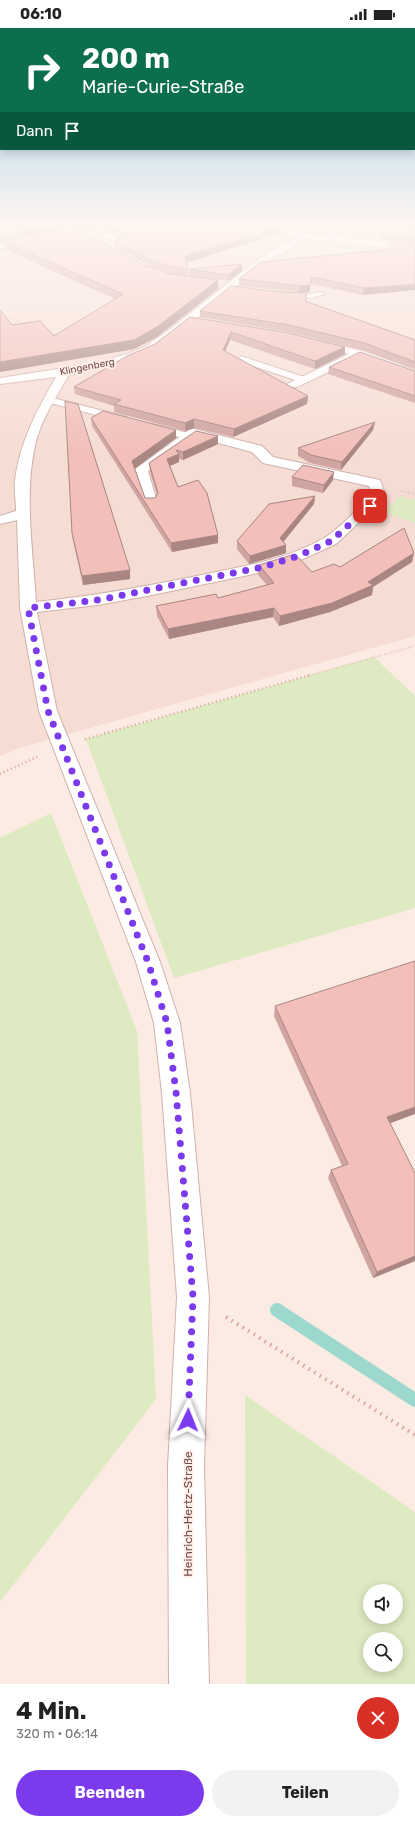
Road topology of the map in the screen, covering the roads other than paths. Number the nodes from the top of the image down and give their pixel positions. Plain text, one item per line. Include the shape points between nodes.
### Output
1 (214, 299) edge
2 (188, 320) junction
3 (203, 322) edge
4 (309, 341) edge
5 (359, 353) junction
6 (240, 359) edge
7 (65, 371) junction
8 (415, 374) edge
9 (0, 381) edge
10 (298, 383) joint
11 (49, 400) junction
12 (184, 435) edge
13 (150, 502) edge
14 (12, 517) edge
15 (28, 608) junction
16 (189, 1684) edge

1 - 2 street, Klingenberg
2 - 3 street
2 - 7 street, Klingenberg via 150,348 116,362
4 - 5 street
5 - 8 street
5 - 10 street
6 - 10 lane
7 - 9 street, Klingenberg
7 - 11 street, Heinrich-Hertz-Straße
11 - 12 lane
11 - 14 street, Heinrich-Hertz-Straße via 31,438
13 - 15 street via 141,470 194,433 257,449 268,460 375,483 380,497 331,541 298,556 263,567 147,591
14 - 15 street, Heinrich-Hertz-Straße
15 - 16 street, Heinrich-Hertz-Straße via 48,711 148,962 167,1023 176,1092 193,1297 186,1466

